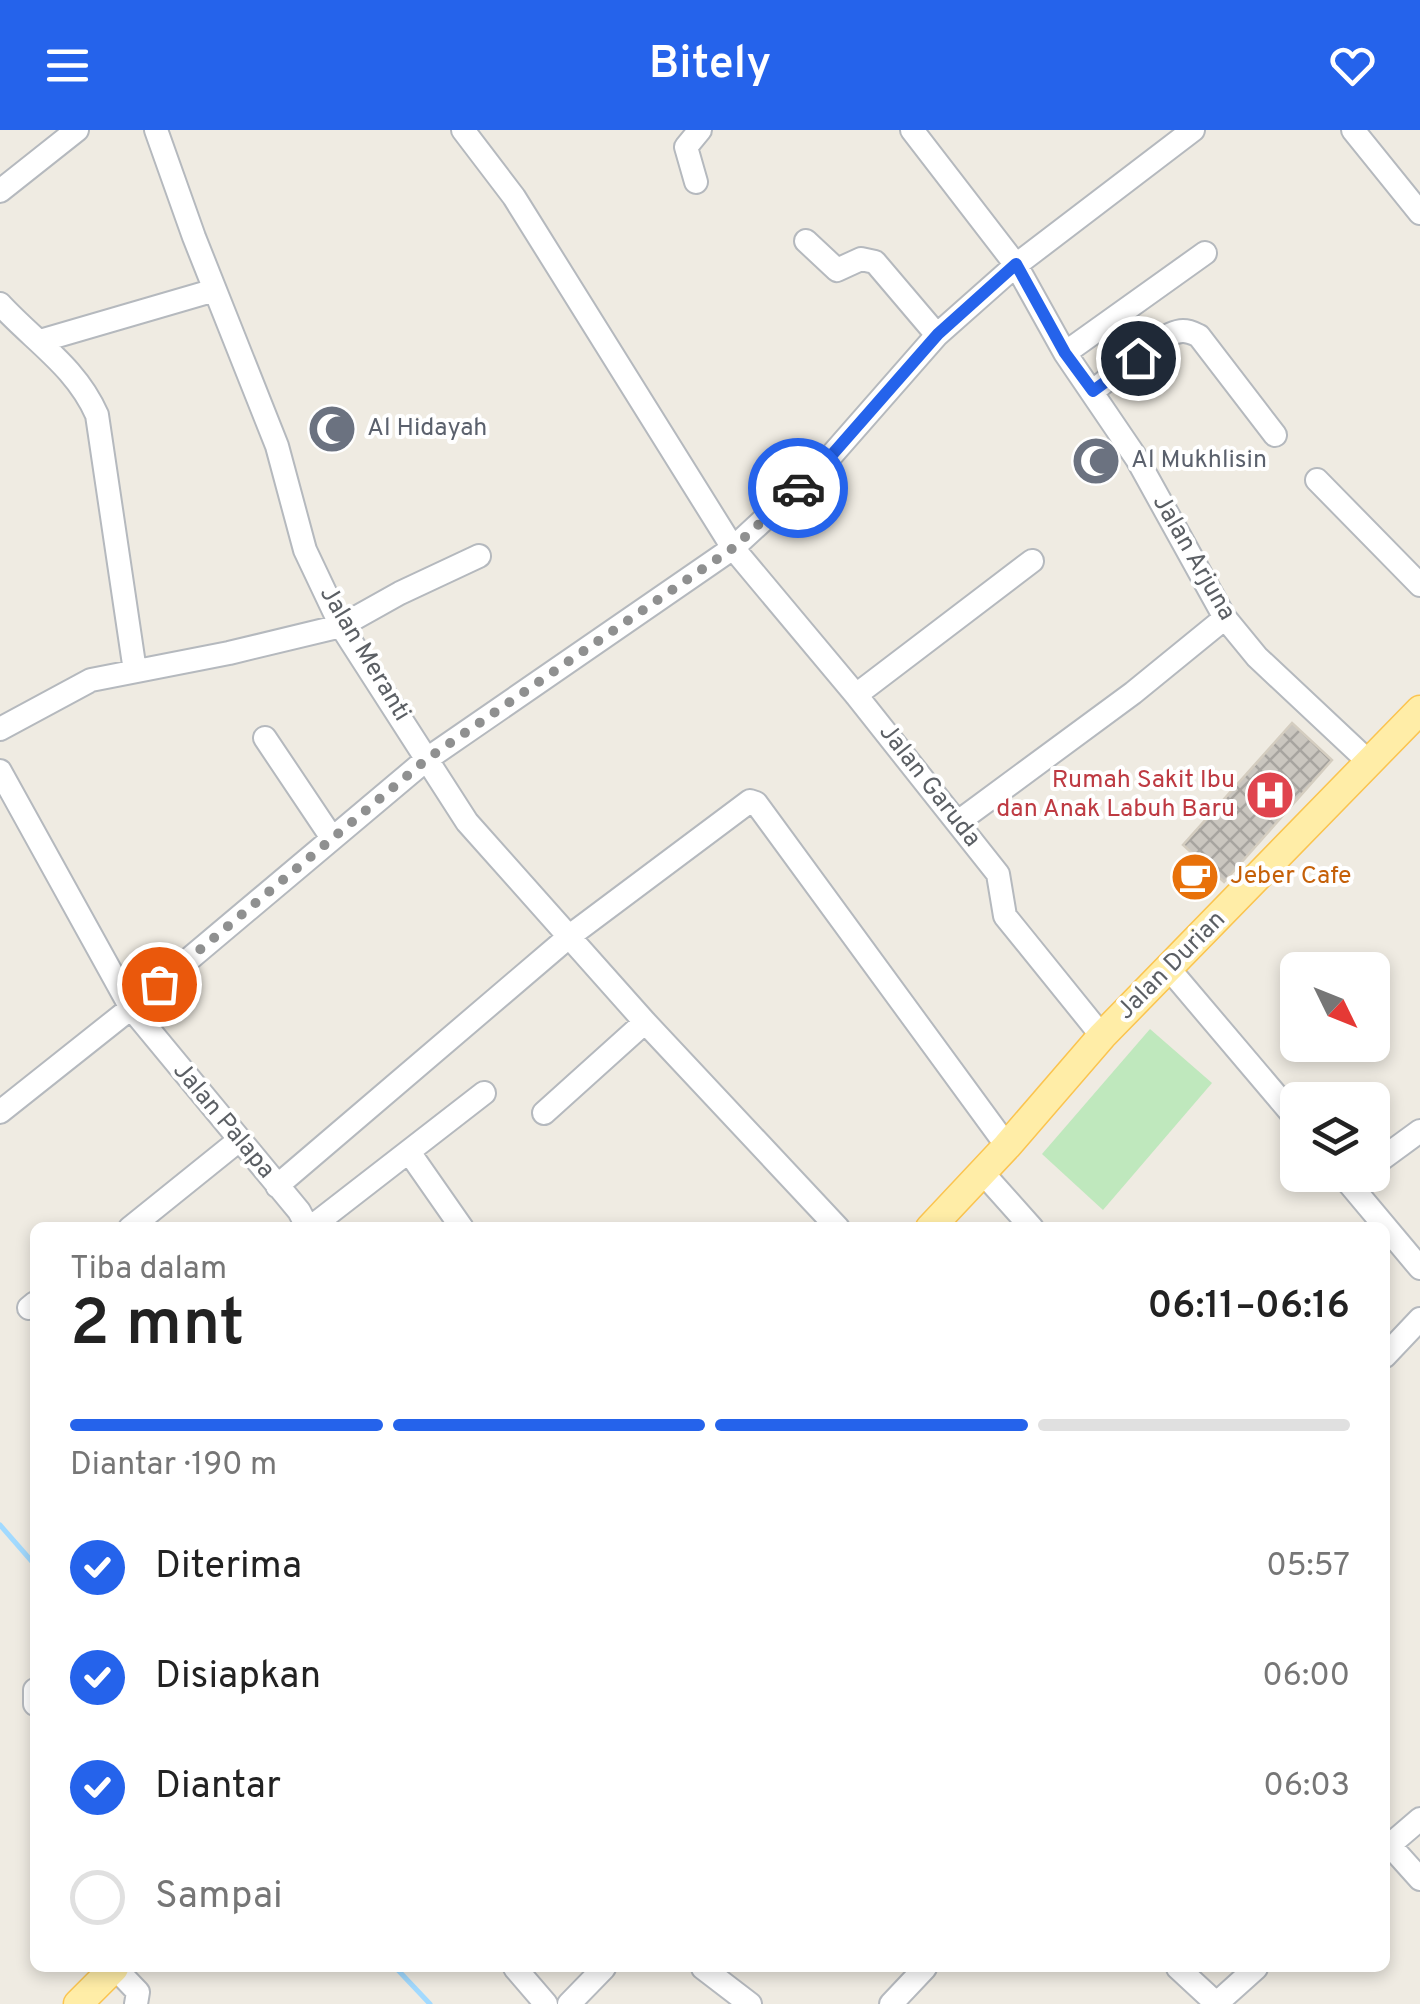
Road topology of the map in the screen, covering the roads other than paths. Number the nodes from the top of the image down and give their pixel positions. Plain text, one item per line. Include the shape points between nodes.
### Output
1 (77, 130) edge
2 (156, 130) edge
3 (463, 130) edge
4 (700, 130) edge
5 (912, 130) edge
6 (1193, 130) edge
7 (1354, 130) edge
8 (696, 182) dead end
9 (0, 192) edge
10 (1420, 214) edge
11 (806, 241) dead end
12 (1206, 254) dead end
13 (1016, 264) junction
14 (216, 290) junction
15 (0, 304) edge
16 (938, 334) junction
17 (40, 341) junction
18 (1065, 353) junction
19 (1093, 391) junction
20 (1275, 435) dead end
21 (1317, 480) dead end
22 (733, 548) junction
23 (479, 556) dead end
24 (1032, 561) dead end
25 (1420, 584) edge
26 (1226, 618) junction
27 (341, 626) junction
28 (135, 672) junction
29 (856, 694) junction
30 (1420, 710) edge
31 (0, 729) edge
32 (265, 738) dead end
33 (427, 759) junction
34 (1370, 763) junction
35 (0, 771) edge
36 (958, 822) junction
37 (332, 838) junction
38 (570, 936) junction
39 (1170, 970) junction
40 (130, 1008) junction
41 (646, 1022) junction
42 (1102, 1036) junction
43 (484, 1094) dead end
44 (1280, 1101) edge
45 (0, 1112) edge
46 (544, 1113) dead end
47 (1420, 1130) edge
48 (238, 1141) junction
49 (1008, 1146) junction
50 (410, 1152) junction
51 (1390, 1152) edge
52 (982, 1172) junction
53 (277, 1186) junction
54 (1361, 1192) edge
55 (137, 1222) edge
56 (314, 1222) edge
57 (458, 1222) edge
58 (832, 1222) edge
59 (936, 1222) edge
60 (1027, 1222) edge
61 (1384, 1222) edge
62 (1390, 1229) edge
63 (1420, 1268) edge
64 (1420, 1319) edge
65 (1390, 1351) edge
66 (1420, 1819) edge
67 (1390, 1842) edge
68 (1390, 1849) edge
69 (1420, 1879) edge
70 (111, 1972) edge
71 (119, 1972) edge
72 (518, 1972) edge
73 (600, 1972) edge
74 (709, 1972) edge
75 (915, 1972) edge
76 (1182, 1972) edge
77 (1252, 1972) edge
78 (78, 2004) edge
79 (136, 2004) edge
80 (546, 2004) edge
81 (569, 2004) edge
82 (750, 2004) edge
83 (891, 2004) edge
84 (1217, 2004) edge

1 - 9 street
2 - 14 street, Jalan Meranti
3 - 22 street, Jalan Garuda via 514,197
4 - 8 street via 686,148
5 - 13 street, Jalan Arjuna
6 - 13 street
7 - 10 street
11 - 16 street via 837,270 861,258 875,262
12 - 18 street
13 - 16 street
13 - 18 street, Jalan Arjuna
14 - 17 street
14 - 27 street, Jalan Meranti via 278,446 306,550
15 - 17 street
16 - 22 street via 823,465
17 - 28 street via 79,381 97,416
18 - 19 street, Jalan Arjuna
19 - 20 street via 1160,341 1192,332
19 - 26 street, Jalan Arjuna
21 - 25 street
22 - 29 street, Jalan Garuda
22 - 33 street
23 - 27 street
24 - 29 street
26 - 34 street, Jalan Arjuna
26 - 36 street
27 - 28 street
27 - 33 street, Jalan Meranti
28 - 31 street via 91,680
29 - 36 street, Jalan Garuda
30 - 34 main road, Jalan Durian
32 - 37 street
33 - 37 street
33 - 38 street, Jalan Meranti via 468,822
34 - 39 main road, Jalan Durian
35 - 40 street, Jalan Palapa
36 - 42 street, Jalan Garuda via 998,874 1005,916
37 - 40 street
38 - 41 street, Jalan Meranti
38 - 49 street via 750,801 756,803
38 - 53 street
39 - 42 main road, Jalan Durian
39 - 44 street
40 - 45 street
40 - 48 street, Jalan Palapa
41 - 46 street
41 - 58 street, Jalan Meranti
42 - 49 main road, Jalan Durian
43 - 50 street
47 - 51 street
48 - 53 street, Jalan Palapa
48 - 55 street
49 - 52 main road, Jalan Durian
50 - 56 street
50 - 57 street
52 - 59 main road, Jalan Durian
52 - 60 street
53 - 56 street, Jalan Palapa
54 - 61 street
62 - 63 street
64 - 65 street
66 - 67 street
68 - 69 street
70 - 78 main road
71 - 79 street via 138,1992
72 - 80 street
73 - 81 street
74 - 82 street
75 - 83 street
76 - 84 street
77 - 84 street

